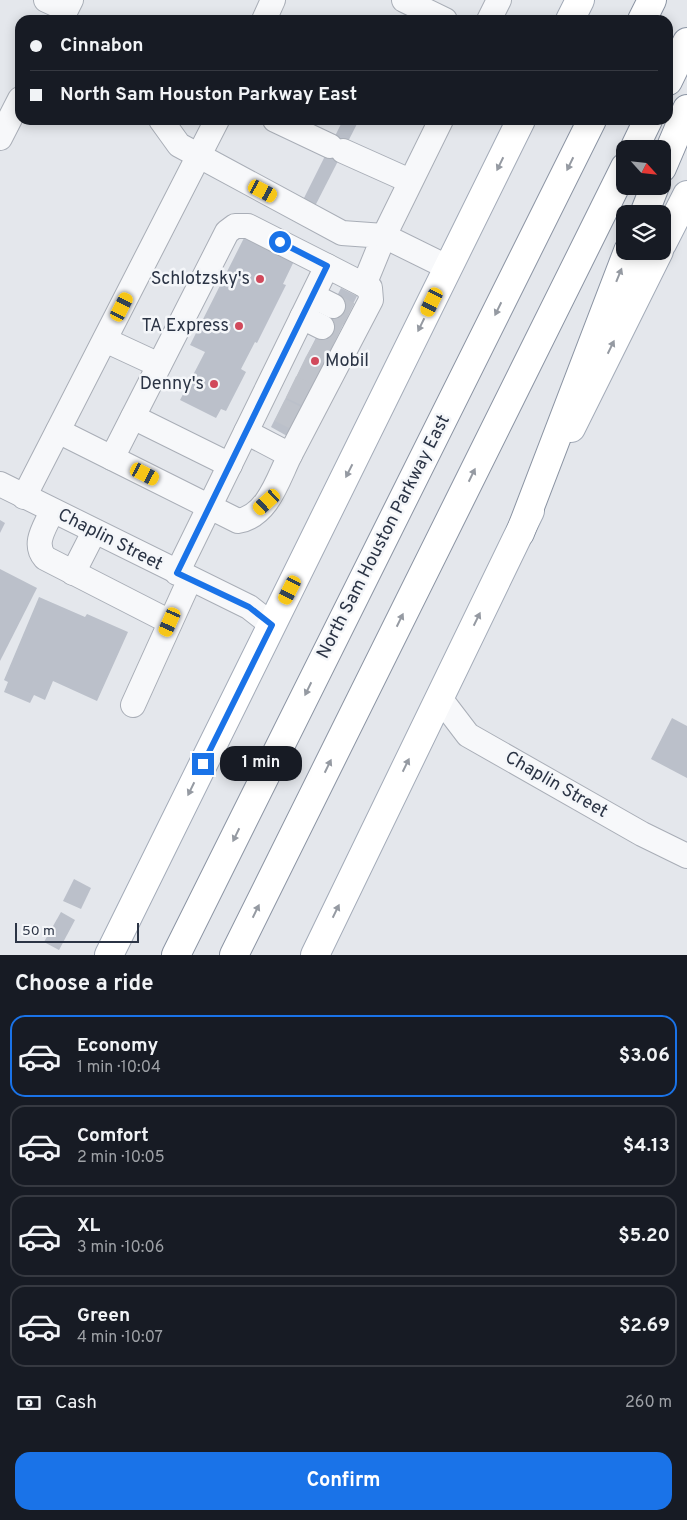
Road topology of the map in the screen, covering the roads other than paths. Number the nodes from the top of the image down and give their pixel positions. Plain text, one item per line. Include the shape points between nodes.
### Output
1 (273, 0) edge
2 (404, 0) edge
3 (499, 0) edge
4 (652, 0) edge
5 (266, 15) edge
6 (435, 15) edge
7 (492, 15) edge
8 (644, 15) edge
9 (687, 42) edge
10 (673, 71) edge
11 (15, 109) edge
12 (687, 109) edge
13 (165, 125) edge
14 (215, 125) edge
15 (286, 125) edge
16 (435, 125) edge
17 (519, 125) edge
18 (590, 125) edge
19 (646, 125) edge
20 (0, 138) edge
21 (638, 140) edge
22 (671, 147) edge
23 (199, 157) junction
24 (410, 181) junction
25 (616, 185) edge
26 (687, 195) edge
27 (671, 226) edge
28 (384, 236) junction
29 (625, 260) edge
30 (655, 260) edge
31 (327, 266) junction
32 (449, 268) junction
33 (364, 284) junction
34 (105, 340) junction
35 (318, 350) junction
36 (159, 366) junction
37 (286, 413) junction
38 (133, 417) junction
39 (58, 431) junction
40 (246, 432) junction
41 (290, 455) junction
42 (112, 458) junction
43 (230, 465) junction
44 (0, 484) edge
45 (24, 496) junction
46 (210, 506) junction
47 (52, 511) junction
48 (94, 532) junction
49 (520, 533) junction
50 (73, 572) junction
51 (184, 576) junction
52 (170, 622) junction
53 (272, 625) junction
54 (439, 697) junction
55 (133, 704) dead end
56 (685, 850) edge
57 (109, 955) edge
58 (176, 955) edge
59 (234, 955) edge
60 (314, 955) edge

1 - 5 street
2 - 6 street
3 - 7 street
4 - 8 main road
9 - 10 main road
11 - 20 street
12 - 22 main road
13 - 23 street via 179,145
14 - 23 street
15 - 24 street
16 - 24 street
17 -> 32 main road
18 -> 58 main road, North Sam Houston Parkway East
19 - 21 main road
23 - 28 street via 342,233
23 - 34 street
24 - 28 street
59 -> 25 main road
26 - 27 main road
28 - 32 street
28 - 33 street
49 -> 29 main road
49 -> 30 main road
31 - 33 street
31 - 35 street
31 - 36 street via 248,226 235,226 227,232
32 -> 53 main road
33 - 35 street via 372,293
34 - 36 street
34 - 39 street
35 - 37 street
35 - 37 street
36 - 38 street
37 - 40 street
37 - 41 street
38 - 42 street
38 - 43 street
39 - 42 street
39 - 45 street
40 - 41 street
40 - 43 street
41 - 46 street via 267,502 249,519 238,521
42 - 46 street
43 - 46 street
44 - 45 street, Chaplin Street
45 - 47 street, Chaplin Street
46 - 51 street
47 - 48 street, Chaplin Street
47 - 50 street via 40,539 40,553
48 - 50 street
48 - 51 street, Chaplin Street
54 -> 49 main road
50 - 52 street
51 - 52 street
51 - 53 street, Chaplin Street via 249,607
52 - 55 street
53 -> 57 main road
54 - 56 street, Chaplin Street via 468,735 642,834
60 -> 54 main road

